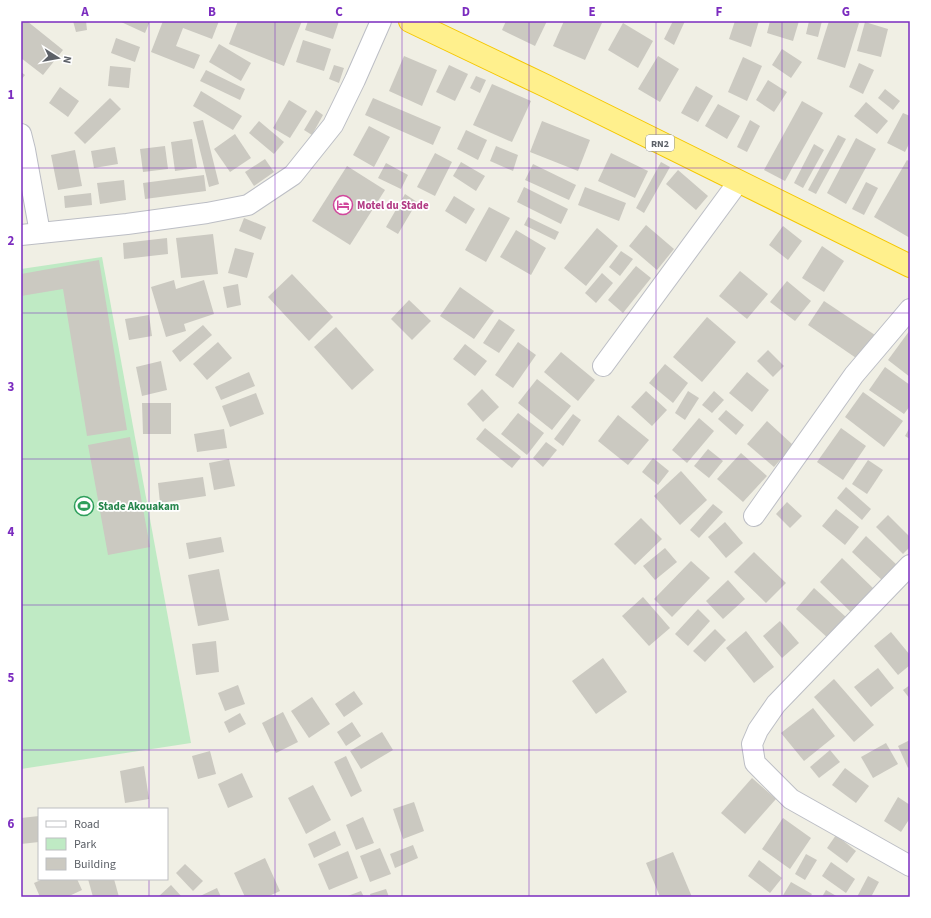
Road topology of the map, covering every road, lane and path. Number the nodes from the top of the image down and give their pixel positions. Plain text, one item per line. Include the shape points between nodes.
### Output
1 (381, 21) edge
2 (410, 21) edge
3 (21, 134) edge
4 (739, 181) junction
5 (30, 234) edge
6 (910, 266) edge
7 (910, 309) edge
8 (603, 366) dead end
9 (754, 516) dead end
10 (910, 565) edge
11 (910, 866) edge

1 - 5 street via 356,80 333,125 293,175 248,205 128,224
2 - 4 highway, RN2
3 - 5 street via 25,150
4 - 6 highway, RN2
4 - 8 street
7 - 9 street via 854,375
10 - 11 street via 776,704 758,730 752,744 755,763 791,799

